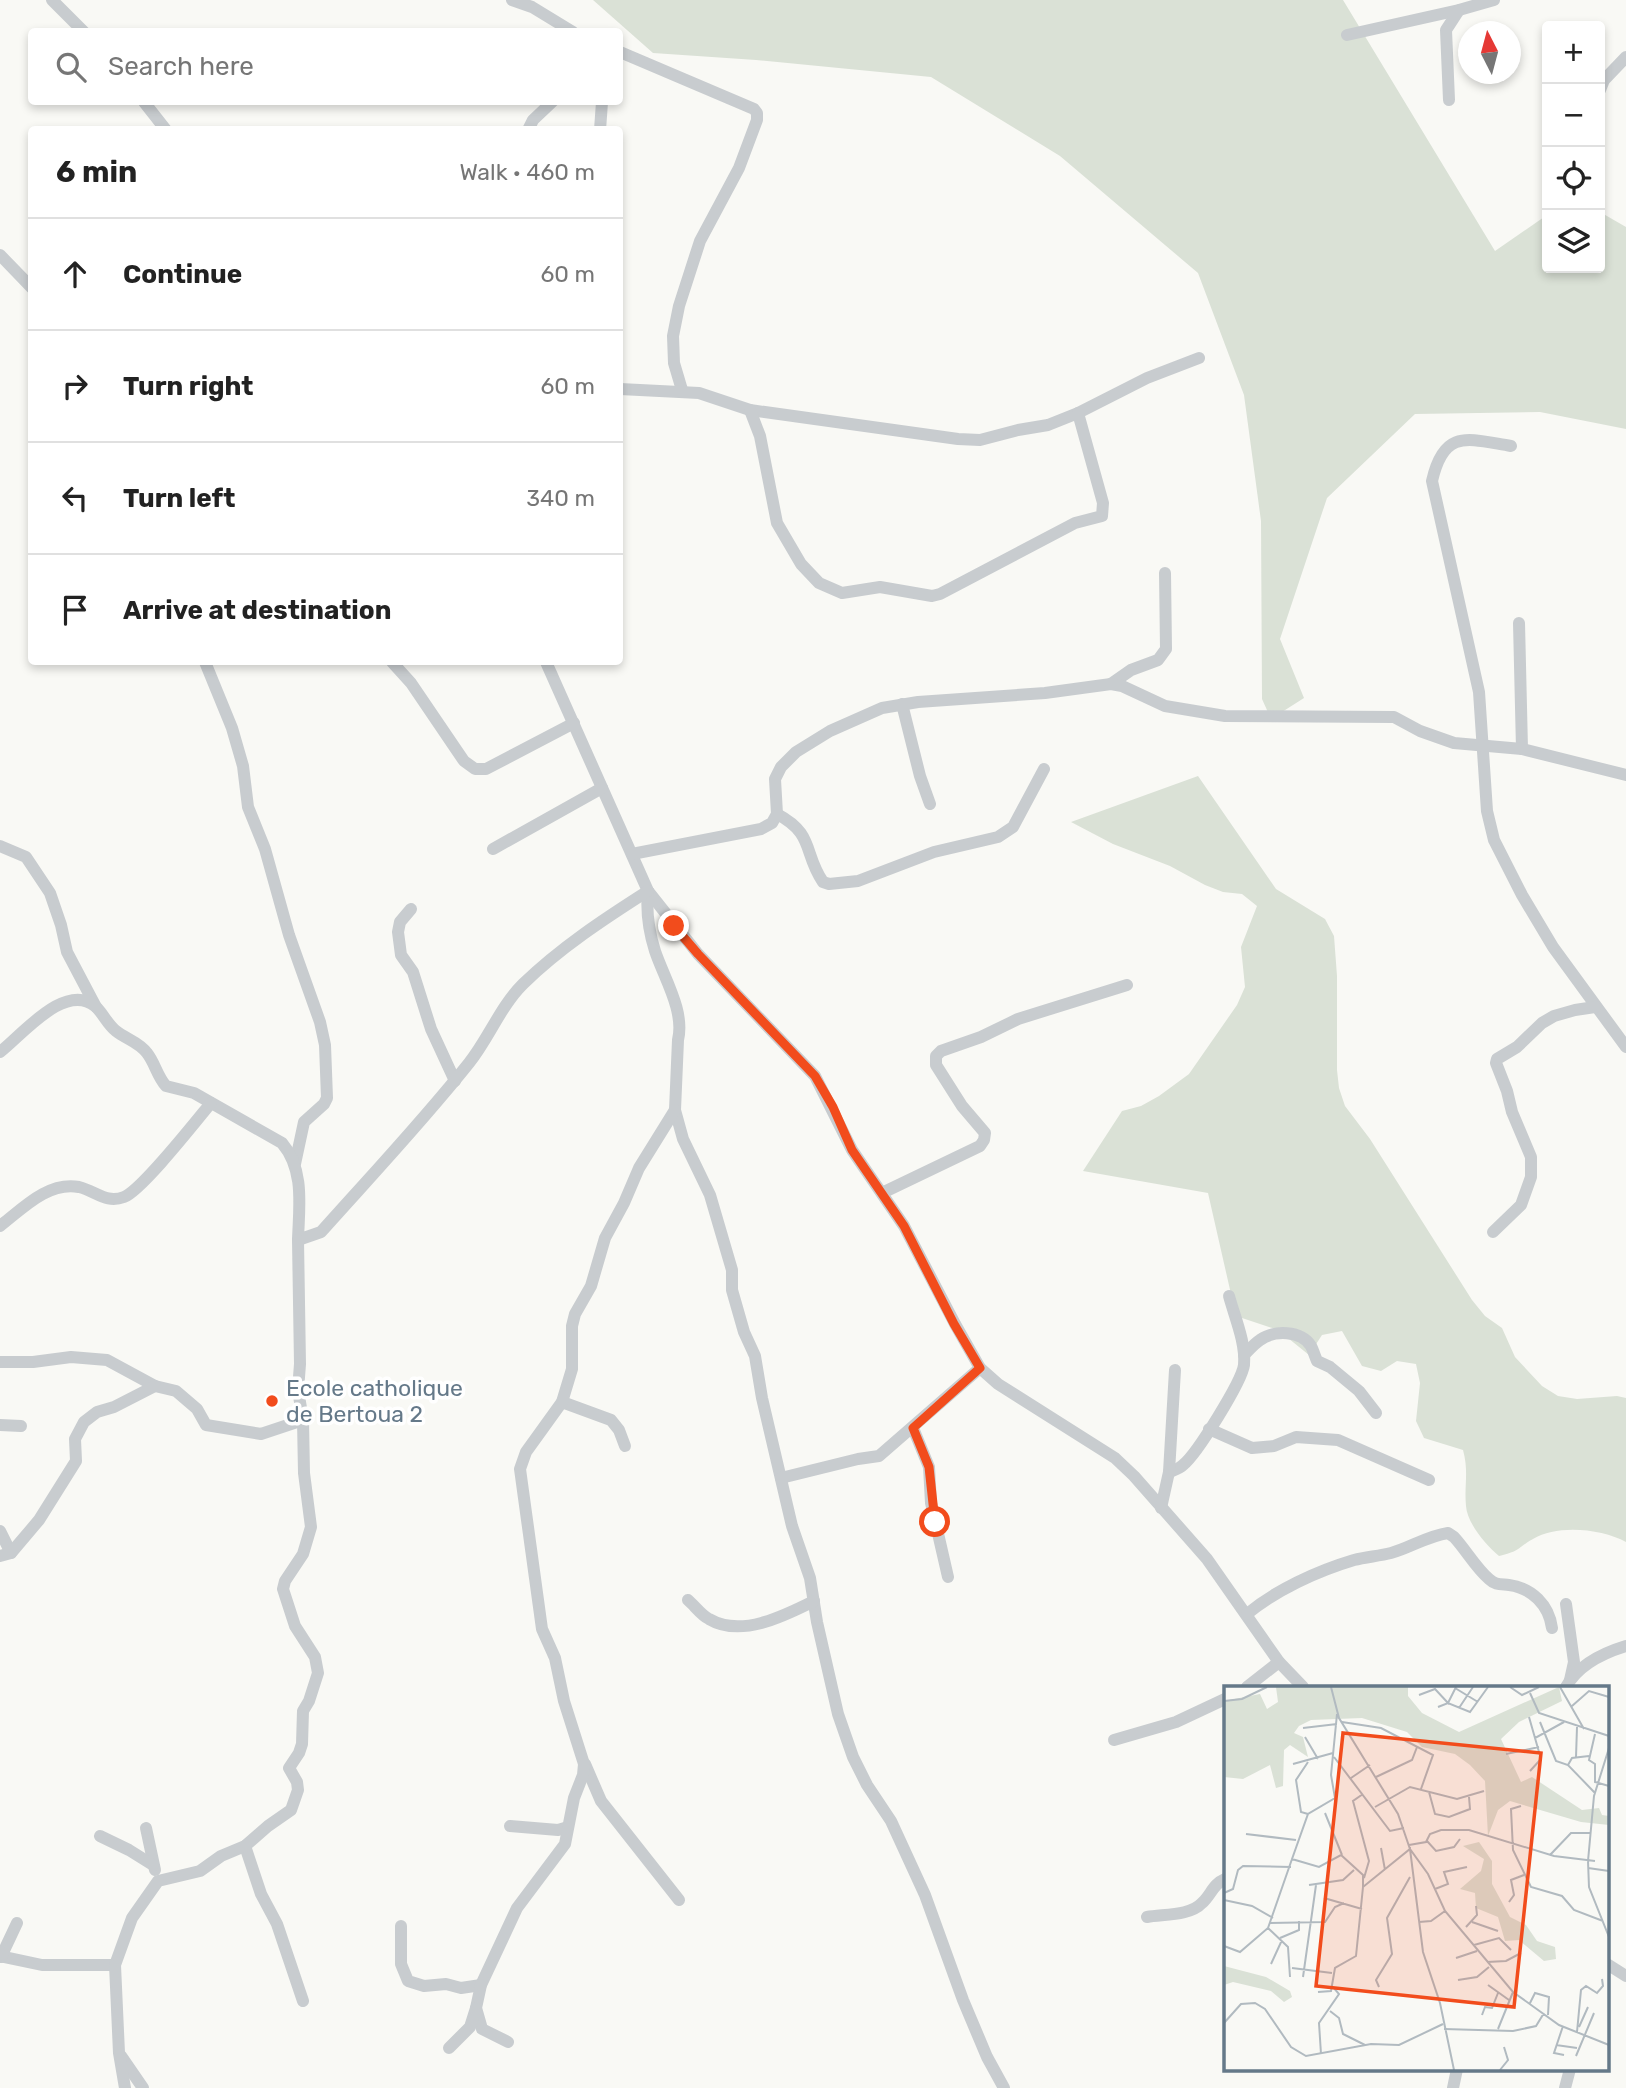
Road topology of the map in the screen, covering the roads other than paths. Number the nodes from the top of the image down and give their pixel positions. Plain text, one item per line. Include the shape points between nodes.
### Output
1 (52, 0) edge
2 (512, 0) edge
3 (1494, 0) edge
4 (1459, 10) junction
5 (80, 28) edge
6 (566, 28) edge
7 (1347, 35) dead end
8 (623, 53) edge
9 (1626, 57) edge
10 (1602, 84) edge
11 (1449, 100) dead end
12 (146, 105) edge
13 (549, 105) edge
14 (602, 105) edge
15 (163, 126) edge
16 (530, 126) edge
17 (600, 126) edge
18 (0, 255) edge
19 (28, 284) edge
20 (1199, 358) dead end
21 (623, 388) edge
22 (682, 390) junction
23 (750, 410) junction
24 (1078, 413) junction
25 (1511, 446) dead end
26 (1165, 573) dead end
27 (1519, 623) dead end
28 (206, 665) edge
29 (395, 665) edge
30 (547, 665) edge
31 (1111, 684) junction
32 (902, 704) junction
33 (574, 723) junction
34 (1483, 745) junction
35 (1522, 749) junction
36 (1044, 769) dead end
37 (1626, 775) edge
38 (603, 788) junction
39 (930, 804) dead end
40 (778, 814) junction
41 (0, 846) edge
42 (494, 849) dead end
43 (632, 854) junction
44 (648, 891) junction
45 (411, 909) dead end
46 (1127, 985) dead end
47 (96, 1007) junction
48 (1595, 1007) junction
49 (1626, 1047) edge
50 (0, 1052) edge
51 (455, 1081) junction
52 (211, 1103) junction
53 (675, 1110) junction
54 (295, 1164) junction
55 (882, 1193) junction
56 (0, 1226) edge
57 (1493, 1233) dead end
58 (298, 1240) junction
59 (1229, 1296) dead end
60 (1244, 1354) junction
61 (0, 1362) edge
62 (980, 1368) junction
63 (1174, 1370) dead end
64 (155, 1386) junction
65 (562, 1402) junction
66 (1376, 1413) dead end
67 (303, 1420) junction
68 (0, 1425) edge
69 (21, 1426) dead end
70 (913, 1428) junction
71 (1209, 1429) junction
72 (625, 1446) dead end
73 (1169, 1472) junction
74 (781, 1478) junction
75 (1429, 1480) dead end
76 (1161, 1508) junction
77 (0, 1531) edge
78 (6, 1555) edge
79 (948, 1577) dead end
80 (688, 1600) dead end
81 (814, 1601) junction
82 (1566, 1604) dead end
83 (1247, 1614) junction
84 (1552, 1628) dead end
85 (1626, 1646) edge
86 (1279, 1662) junction
87 (1568, 1683) edge
88 (1248, 1686) edge
89 (1302, 1686) edge
90 (1224, 1699) edge
91 (1114, 1740) dead end
92 (584, 1763) junction
93 (510, 1826) dead end
94 (568, 1827) junction
95 (146, 1828) dead end
96 (100, 1836) dead end
97 (245, 1846) junction
98 (153, 1865) junction
99 (165, 1879) junction
100 (1224, 1880) edge
101 (679, 1900) dead end
102 (1147, 1917) dead end
103 (17, 1923) dead end
104 (401, 1926) dead end
105 (0, 1956) edge
106 (115, 1965) junction
107 (1608, 1965) edge
108 (1626, 1976) edge
109 (481, 1985) junction
110 (303, 2001) dead end
111 (476, 2008) junction
112 (508, 2042) dead end
113 (449, 2048) dead end
114 (119, 2053) junction
115 (1457, 2070) edge
116 (1570, 2070) edge
117 (125, 2088) edge
118 (143, 2088) edge
119 (1004, 2088) edge
120 (1453, 2088) edge
121 (1565, 2088) edge

1 - 5 street
2 - 6 street
3 - 4 street
4 - 7 street
4 - 11 street via 1446,30
8 - 22 street via 757,113 739,168 699,241 678,306 674,363
9 - 10 street
12 - 15 street
13 - 16 street
14 - 17 street
18 - 19 street
20 - 24 street via 1147,377
21 - 22 street
22 - 23 street
23 - 24 street via 980,440 1048,425
23 - 24 street via 760,436 777,523 810,573 842,593 880,587 932,597 1075,523 1102,516
25 - 34 street via 1464,439 1453,442 1443,452 1432,481 1479,692
26 - 31 street via 1166,649 1158,660
27 - 35 street
28 - 54 street via 232,728 248,807 325,1045 327,1098 304,1122
29 - 33 street via 464,761 475,769 486,769
30 - 33 street
31 - 32 street
31 - 34 street via 1165,706 1225,716 1394,717 1454,743
32 - 39 street
32 - 40 street via 830,731 796,752 775,779
33 - 38 street
34 - 35 street
34 - 48 street via 1487,811 1494,840 1553,947
35 - 37 street
36 - 40 street via 1013,827 998,837 934,852 858,881 823,882 803,833
38 - 42 street
38 - 43 street
40 - 43 street via 761,829
41 - 47 street via 26,858 50,893 67,952
43 - 44 street
44 - 51 street via 590,928 523,984
44 - 53 street via 646,907 654,948 679,1017
44 - 55 street via 698,954 815,1076 852,1150
45 - 51 street via 400,922 401,955 413,972 435,1039
46 - 55 street via 1018,1019 940,1051 936,1065 985,1133 984,1140
47 - 50 street via 86,1001 65,1001
47 - 52 street via 116,1031 149,1054 166,1086
48 - 49 street
48 - 57 street via 1554,1016 1497,1059 1531,1157 1531,1177 1521,1205
51 - 58 street via 321,1232
52 - 54 street via 282,1143
52 - 56 street via 128,1196 106,1199 80,1187 65,1186 49,1191
53 - 65 street via 639,1168 575,1314 572,1369
53 - 74 street via 682,1139 717,1215 732,1270 732,1290 755,1356
54 - 58 street
55 - 62 street
58 - 67 street via 298,1390
59 - 60 street
60 - 66 street via 1271,1335 1299,1337 1310,1344 1317,1361 1359,1391
60 - 71 street via 1231,1397
61 - 64 street via 71,1357 107,1360
62 - 70 street
62 - 76 street via 1115,1458
63 - 73 street
64 - 67 street via 176,1391 197,1409 206,1425 261,1434
64 - 78 street via 84,1422 75,1438 76,1461 39,1520
65 - 72 street via 611,1420
65 - 92 street via 526,1452 520,1486 542,1629 555,1658
67 - 97 street via 311,1527 284,1589 295,1626 315,1657 318,1673 301,1718 302,1744 289,1768 297,1782 294,1805
68 - 69 street
70 - 74 street via 879,1456
70 - 79 street via 929,1467 931,1503
71 - 73 street via 1181,1467
71 - 75 street via 1252,1448 1296,1437 1338,1440
73 - 76 street
74 - 81 street
76 - 83 street via 1207,1559
77 - 78 street
80 - 81 street via 708,1619 725,1625 778,1619
81 - 119 street via 838,1714 853,1757 891,1821 925,1895 963,2000
82 - 87 street via 1574,1662
83 - 84 street via 1264,1600 1338,1566 1448,1534 1495,1584 1534,1595 1546,1609
83 - 86 street
85 - 87 street via 1594,1659
86 - 88 street
86 - 89 street
90 - 91 street via 1176,1722
92 - 94 street
92 - 101 street via 601,1801
93 - 94 street
94 - 109 street via 565,1844 517,1908
95 - 98 street
96 - 98 street
97 - 99 street via 200,1871
97 - 110 street
98 - 99 street
99 - 106 street via 155,1884 132,1918
100 - 102 street via 1200,1906
103 - 105 street
104 - 109 street via 401,1964 408,1981 460,1988
105 - 106 street via 42,1965
106 - 114 street
107 - 108 street
109 - 111 street
111 - 112 street via 482,2029
111 - 113 street via 470,2027
114 - 117 street
114 - 118 street
115 - 120 street
116 - 121 street

